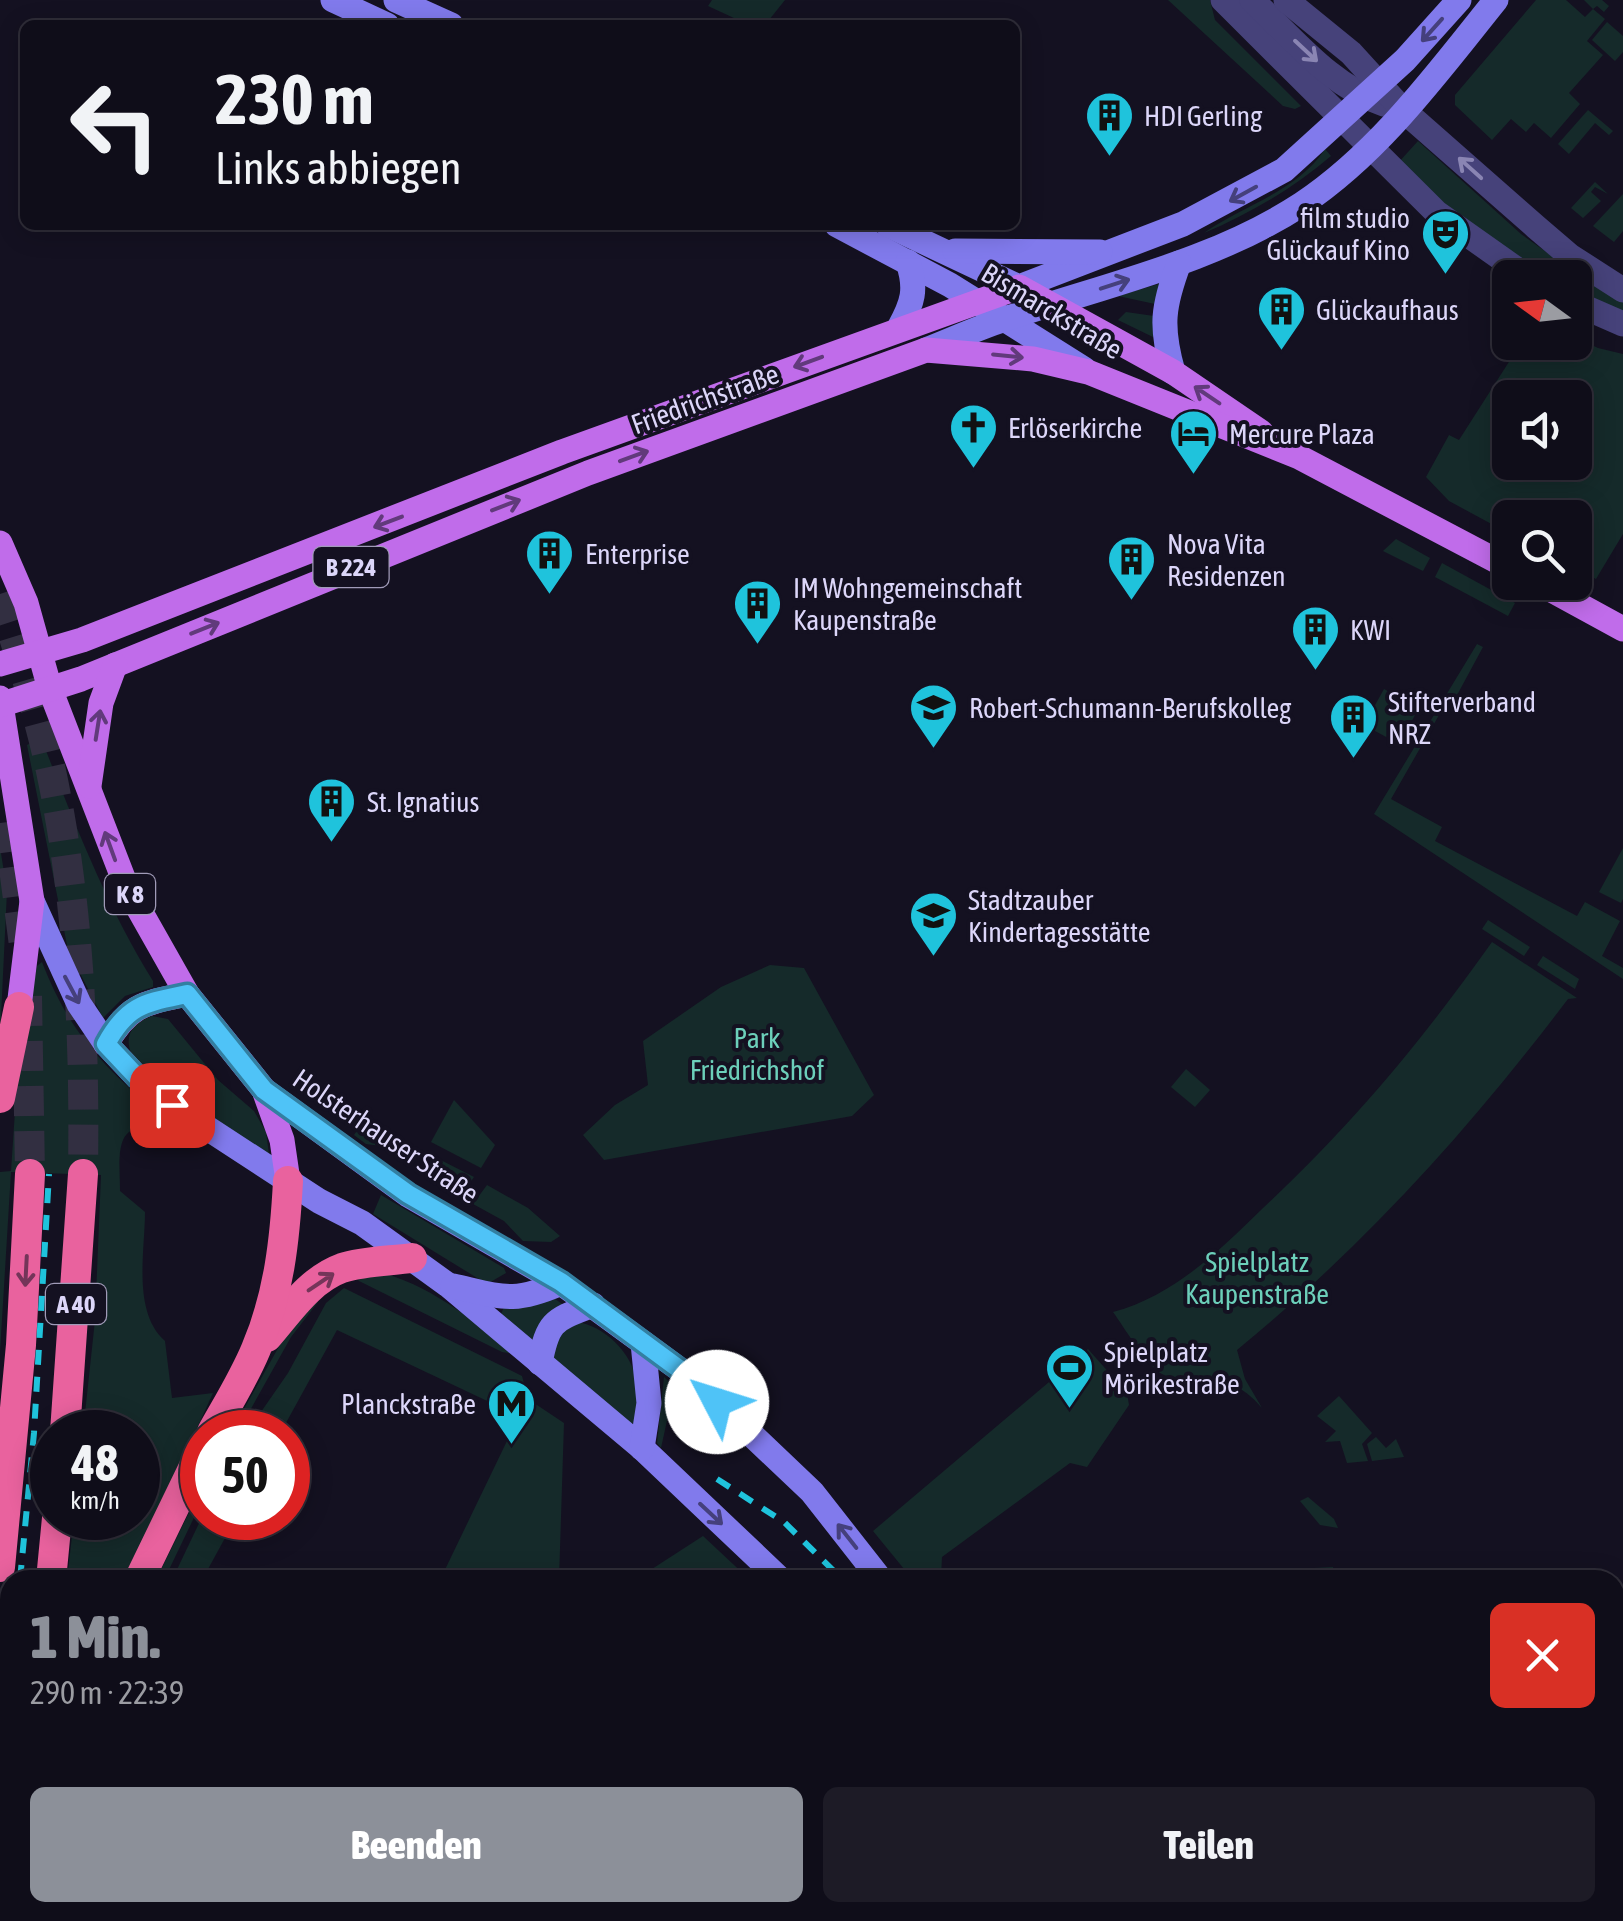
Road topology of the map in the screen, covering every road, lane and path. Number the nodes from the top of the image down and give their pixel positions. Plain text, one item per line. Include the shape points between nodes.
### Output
1 (333, 0) edge
2 (396, 0) edge
3 (1220, 0) edge
4 (1252, 0) edge
5 (1286, 0) edge
6 (1459, 0) edge
7 (1496, 0) edge
8 (377, 20) edge
9 (439, 20) edge
10 (1384, 99) junction
11 (1355, 132) junction
12 (1321, 137) junction
13 (847, 230) edge
14 (899, 230) edge
15 (945, 251) junction
16 (1113, 252) junction
17 (1503, 260) edge
18 (908, 262) junction
19 (1180, 263) junction
20 (1018, 287) junction
21 (1623, 290) edge
22 (977, 301) junction
23 (1051, 304) junction
24 (1592, 310) edge
25 (1006, 318) junction
26 (1623, 324) edge
27 (899, 328) junction
28 (926, 350) junction
29 (1088, 372) junction
30 (1174, 372) junction
31 (1299, 457) junction
32 (0, 543) edge
33 (1492, 559) edge
34 (6, 570) edge
35 (1571, 600) edge
36 (1623, 628) edge
37 (38, 654) junction
38 (0, 664) edge
39 (115, 665) junction
40 (50, 688) junction
41 (0, 702) edge
42 (89, 786) junction
43 (8, 796) edge
44 (32, 901) junction
45 (187, 994) junction
46 (19, 1007) joint
47 (106, 1044) junction
48 (264, 1090) junction
49 (0, 1098) edge
50 (30, 1174) tunnel mouth
51 (84, 1174) tunnel mouth
52 (288, 1181) junction
53 (412, 1258) junction
54 (561, 1282) junction
55 (448, 1284) junction
56 (593, 1305) junction
57 (643, 1343) junction
58 (256, 1350) junction
59 (540, 1363) junction
60 (67, 1410) edge
61 (224, 1410) edge
62 (642, 1448) junction
63 (180, 1495) edge
64 (55, 1540) edge
65 (0, 1567) edge
66 (52, 1570) edge
67 (144, 1570) edge
68 (770, 1570) edge
69 (873, 1570) edge

1 - 8 main road
2 - 9 main road
3 - 11 street
3 - 12 street via 1223,15 1318,110
4 -> 10 street via 1344,85
5 - 10 street via 1351,53
6 -> 10 main road
7 - 10 main road
10 - 11 main road, Friedrichstraße
10 - 11 main road, Friedrichstraße
21 -> 10 street via 1557,245
11 - 12 main road, Friedrichstraße
11 - 17 street via 1438,212
11 - 19 main road, Friedrichstraße via 1345,172 1237,240
12 -> 16 main road, Friedrichstraße via 1243,194
13 - 18 main road, Bismarckstraße
14 - 15 main road, Bismarckstraße
15 - 16 main road
15 - 20 main road, Bismarckstraße
16 - 20 main road, Friedrichstraße
18 - 22 main road, Bismarckstraße
18 - 27 main road via 915,287
23 -> 19 main road, Friedrichstraße
19 - 30 main road via 1163,310
20 - 22 main road, Friedrichstraße / B 224
20 - 23 main road, Bismarckstraße
22 - 25 main road, Bismarckstraße
22 - 27 main road, Friedrichstraße / B 224
23 - 25 main road, Friedrichstraße
23 - 30 main road, Bismarckstraße
24 - 26 street
25 - 28 main road, Friedrichstraße / B 224
25 - 29 main road, Bismarckstraße
27 -> 37 main road, Friedrichstraße / B 224
28 -> 29 main road via 1033,359
39 -> 28 main road, Friedrichstraße / B 224 via 588,472
29 - 31 main road, Bismarckstraße
31 -> 30 main road, Bismarckstraße
31 - 33 main road, Bismarckstraße
32 - 34 main road, K 8
34 - 37 main road, K 8 via 26,603
35 - 36 main road
37 - 38 main road, Friedrichstraße / B 224
37 - 40 main road, Holsterhauser Straße / K 8
39 - 40 main road, Friedrichstraße / B 224
42 -> 39 main road
40 - 41 main road, Friedrichstraße / B 224
40 - 42 main road, Holsterhauser Straße / K 8
41 - 43 main road
45 -> 42 main road, Holsterhauser Straße / K 8 via 127,888
43 - 44 main road
44 - 46 main road
44 -> 47 main road via 67,981
45 - 47 main road via 134,1008
45 - 48 main road, Holsterhauser Straße / K 8
46 - 49 highway
47 - 52 main road via 172,1105
48 - 52 main road, Holsterhauser Straße
48 - 54 main road, Holsterhauser Straße / K 8 via 408,1194
50 -> 65 highway, A 40
51 - 60 highway, A 40
52 - 53 main road
52 - 58 highway via 283,1256
53 - 55 main road
58 -> 53 highway via 316,1283 342,1268
54 - 55 main road via 509,1299
54 - 56 main road, Holsterhauser Straße / K 8
55 - 59 main road
56 - 57 main road, Holsterhauser Straße / K 8
56 - 59 main road via 556,1320 546,1332
57 - 62 main road via 650,1403
69 -> 57 main road, Holsterhauser Straße / K 8 via 812,1492 694,1380
58 - 61 highway
59 - 62 main road
62 -> 68 main road
63 - 67 highway
64 - 66 highway

